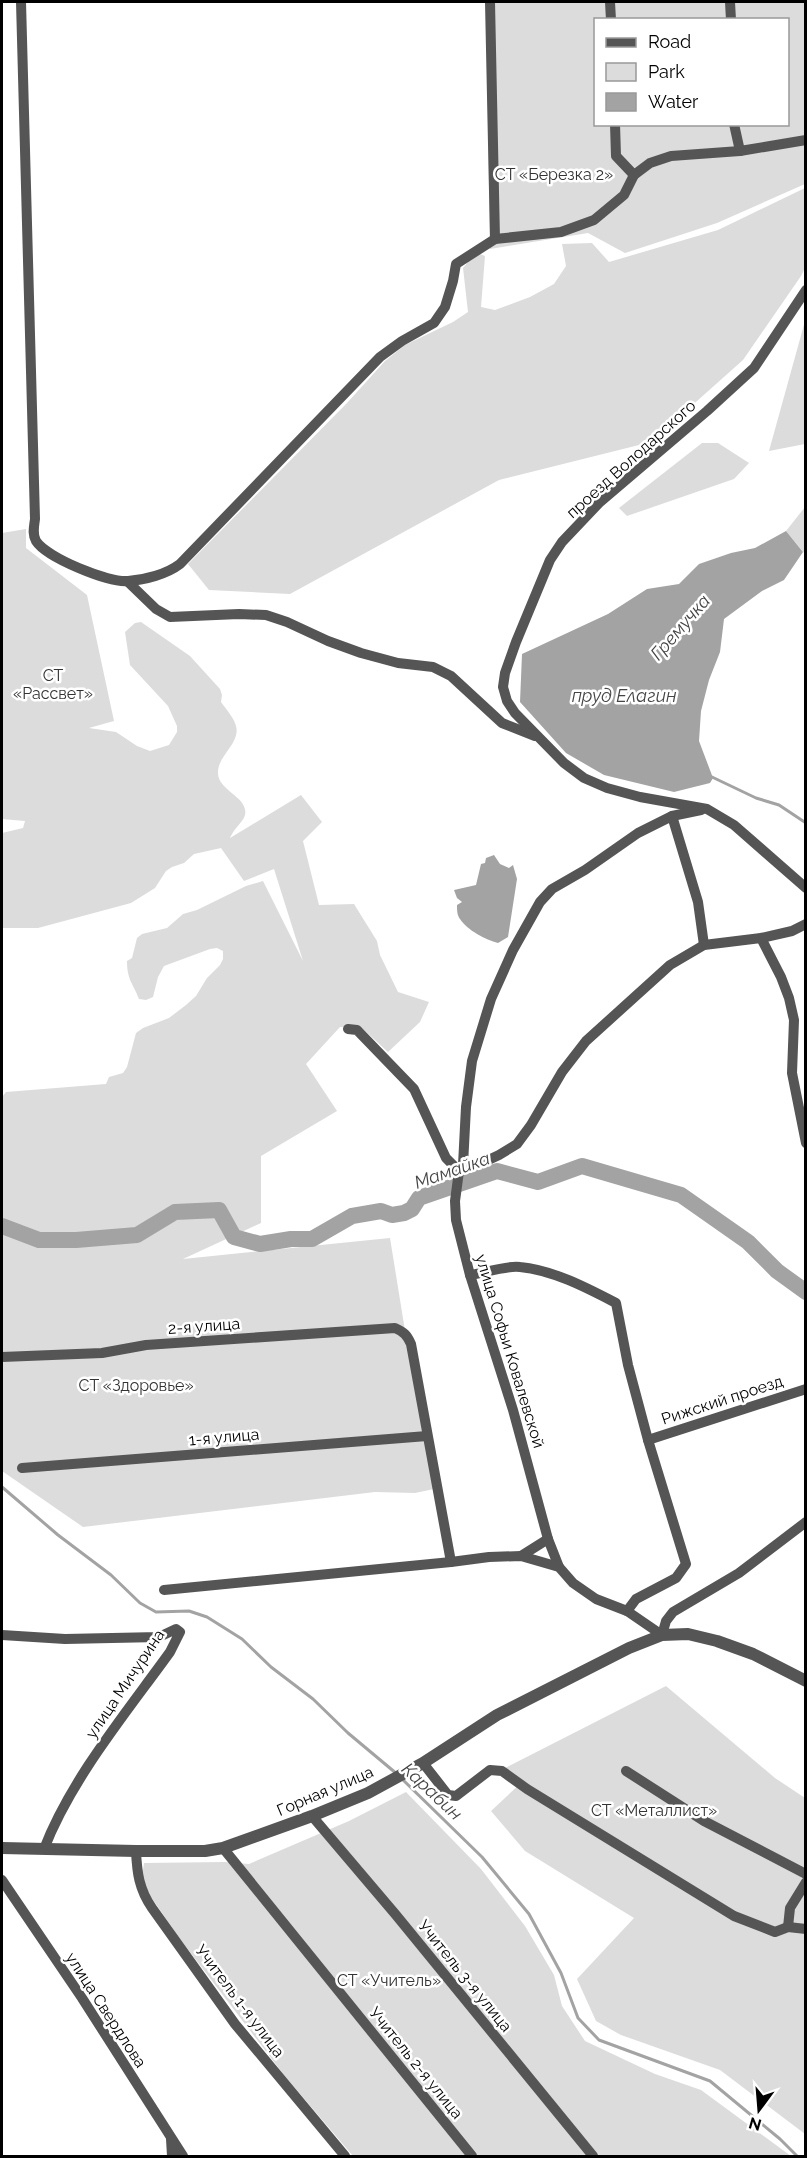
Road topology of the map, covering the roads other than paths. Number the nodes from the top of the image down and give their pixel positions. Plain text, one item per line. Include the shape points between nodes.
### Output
1 (21, 2) edge
2 (490, 2) edge
3 (610, 2) edge
4 (730, 2) edge
5 (611, 18) edge
6 (731, 18) edge
7 (615, 126) edge
8 (734, 126) edge
9 (806, 140) edge
10 (740, 151) junction
11 (634, 175) junction
12 (495, 239) junction
13 (806, 290) edge
14 (127, 581) junction
15 (538, 737) junction
16 (707, 809) junction
17 (672, 816) junction
18 (806, 888) edge
19 (806, 924) edge
20 (761, 938) junction
21 (704, 945) junction
22 (348, 1029) dead end
23 (806, 1143) edge
24 (460, 1171) junction
25 (470, 1275) junction
26 (2, 1357) edge
27 (806, 1389) edge
28 (427, 1436) junction
29 (648, 1440) junction
30 (22, 1468) dead end
31 (806, 1522) edge
32 (548, 1539) junction
33 (520, 1556) junction
34 (451, 1562) junction
35 (559, 1567) junction
36 (164, 1590) dead end
37 (627, 1611) junction
38 (2, 1635) edge
39 (662, 1635) junction
40 (159, 1637) junction
41 (170, 1652) junction
42 (806, 1681) edge
43 (423, 1763) junction
44 (626, 1771) dead end
45 (312, 1816) junction
46 (2, 1848) edge
47 (223, 1848) junction
48 (44, 1849) junction
49 (136, 1851) junction
50 (806, 1874) edge
51 (2, 1880) edge
52 (806, 1882) edge
53 (788, 1927) junction
54 (806, 1929) edge
55 (171, 2138) junction
56 (172, 2157) edge
57 (183, 2157) edge
58 (345, 2157) edge
59 (472, 2157) edge
60 (593, 2157) edge

1 - 14 street via 34,414 33,531 41,548 54,555 110,580
2 - 12 street
3 - 5 street
4 - 6 street
7 - 11 street via 616,156
8 - 10 street
9 - 10 street
10 - 11 street via 671,156
11 - 12 street via 624,195 594,220 561,232
12 - 14 street via 456,264 445,307 434,323 380,357 180,564 162,573
13 - 15 street, проезд Володарского via 754,368 600,503 561,542 550,560 512,652 503,687 515,713
14 - 15 street via 170,617 266,615 361,653 433,668 451,676 502,723
15 - 16 street, проезд Володарского via 584,778 606,788
16 - 17 street, улица Софьи Ковалевской
16 - 18 street, проезд Володарского via 734,825
17 - 21 street via 698,902
17 - 24 street, улица Софьи Ковалевской via 638,833 552,889 540,902 491,999 472,1061
19 - 20 street
20 - 21 street
20 - 23 street via 781,977 794,1020 792,1073
21 - 24 street via 670,965 586,1041 517,1143
22 - 24 street via 357,1030 414,1089 446,1158
24 - 25 street, улица Софьи Ковалевской via 456,1220
25 - 29 street, Рижский проезд via 519,1267 552,1275 616,1303
25 - 32 street, улица Софьи Ковалевской
26 - 28 street, 2-я улица via 102,1353 146,1345 394,1328 407,1335 411,1344
27 - 29 street, Рижский проезд
28 - 30 street, 1-я улица
28 - 34 street
29 - 37 street, Рижский проезд via 686,1564 676,1578 636,1599
31 - 39 street via 739,1573 673,1612
32 - 33 street
32 - 35 street, улица Софьи Ковалевской
33 - 34 street
33 - 35 street
34 - 36 street
35 - 37 street via 596,1599
37 - 39 street
38 - 40 street, улица Мичурина via 65,1639
39 - 42 street via 688,1634 717,1641
39 - 43 street, Горная улица via 497,1715
40 - 41 street
40 - 41 street, улица Мичурина via 176,1629 180,1632
41 - 48 street, улица Мичурина via 71,1792
43 - 45 street, Горная улица via 368,1793
43 - 53 street via 452,1797 490,1770 502,1771 734,1916 775,1932
44 - 50 street via 704,1821
45 - 47 street, Горная улица
45 - 60 street, Учитель 3-я улица
46 - 48 street, Горная улица
47 - 49 street, Горная улица
47 - 59 street, Учитель 2-я улица
48 - 49 street, Горная улица
49 - 58 street, Учитель 1-я улица via 138,1879 152,1908 235,2024
51 - 55 street, улица Свердлова
52 - 53 street via 790,1908
53 - 54 street
55 - 56 street
55 - 57 street, улица Свердлова

